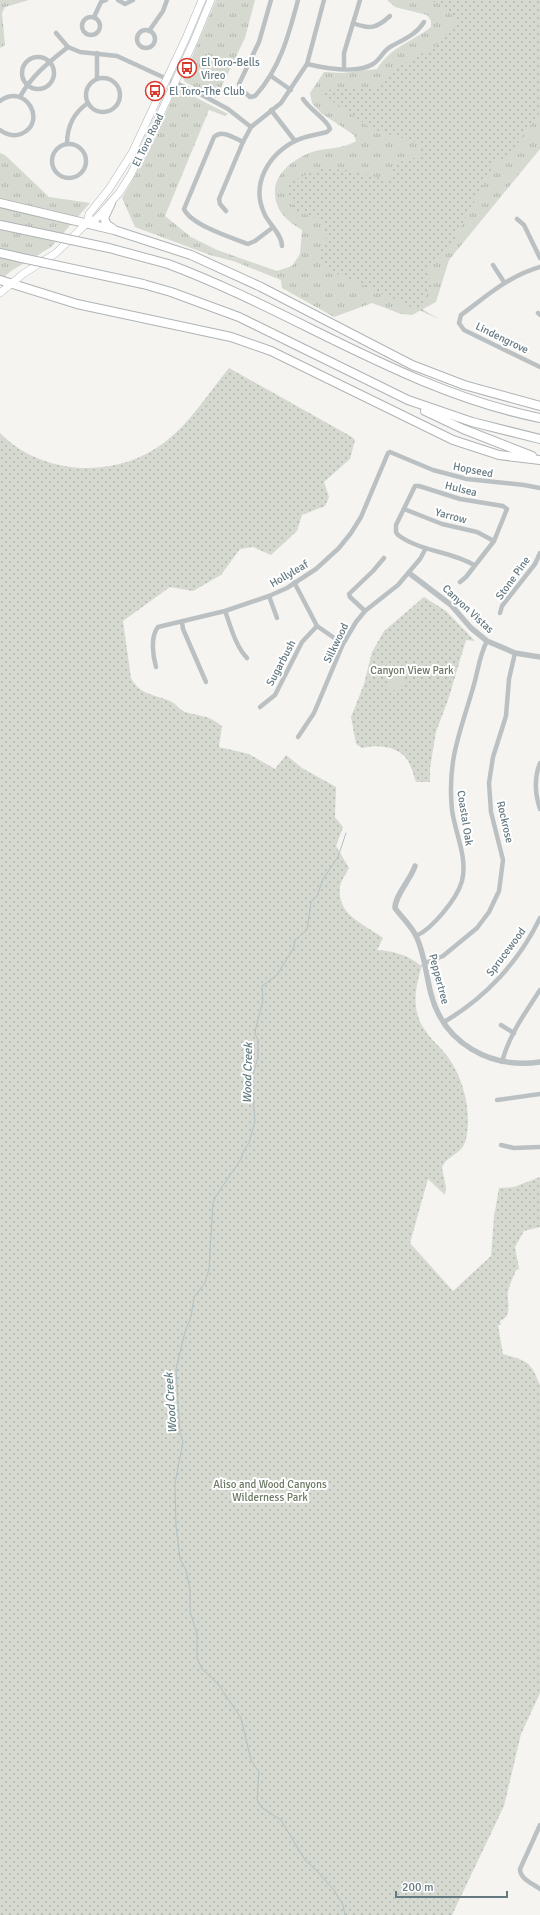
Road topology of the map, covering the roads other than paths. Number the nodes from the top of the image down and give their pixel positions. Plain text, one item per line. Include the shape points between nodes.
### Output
1 (118, 0) edge
2 (133, 0) edge
3 (167, 0) edge
4 (202, 0) edge
5 (271, 0) edge
6 (298, 0) edge
7 (324, 0) edge
8 (360, 0) edge
9 (102, 1) edge
10 (209, 2) edge
11 (390, 16) dead end
12 (94, 17) dead end
13 (424, 22) dead end
14 (353, 23) junction
15 (149, 31) dead end
16 (56, 33) dead end
17 (68, 47) junction
18 (97, 54) junction
19 (49, 62) junction
20 (307, 64) junction
21 (344, 69) junction
22 (271, 76) junction
23 (166, 78) junction
24 (97, 79) junction
25 (175, 82) junction
26 (27, 84) junction
27 (291, 90) junction
28 (20, 97) junction
29 (1, 98) edge
30 (303, 99) dead end
31 (88, 103) junction
32 (271, 110) junction
33 (251, 127) junction
34 (0, 130) edge
35 (295, 141) junction
36 (243, 142) junction
37 (67, 144) junction
38 (0, 203) edge
39 (111, 203) junction
40 (226, 210) dead end
41 (517, 219) dead end
42 (87, 223) junction
43 (0, 225) edge
44 (272, 228) junction
45 (114, 230) junction
46 (282, 246) dead end
47 (0, 253) edge
48 (540, 258) edge
49 (493, 265) dead end
50 (540, 266) edge
51 (0, 280) edge
52 (504, 282) junction
53 (11, 284) junction
54 (0, 293) edge
55 (540, 367) edge
56 (408, 400) junction
57 (540, 406) edge
58 (540, 418) edge
59 (540, 439) edge
60 (406, 458) joint
61 (540, 460) edge
62 (540, 488) edge
63 (404, 509) junction
64 (494, 541) junction
65 (426, 548) junction
66 (540, 553) edge
67 (384, 558) dead end
68 (474, 565) junction
69 (409, 573) junction
70 (294, 582) junction
71 (460, 582) dead end
72 (268, 596) junction
73 (225, 611) junction
74 (365, 611) junction
75 (500, 613) dead end
76 (277, 618) dead end
77 (182, 622) junction
78 (317, 626) junction
79 (487, 641) junction
80 (343, 644) junction
81 (515, 654) junction
82 (540, 657) edge
83 (247, 658) dead end
84 (156, 667) dead end
85 (206, 682) dead end
86 (260, 707) dead end
87 (298, 736) dead end
88 (540, 763) edge
89 (540, 809) edge
90 (415, 866) dead end
91 (540, 918) edge
92 (416, 936) junction
93 (425, 963) junction
94 (540, 990) edge
95 (444, 1022) junction
96 (501, 1025) dead end
97 (514, 1032) junction
98 (502, 1062) junction
99 (540, 1062) edge
100 (540, 1094) edge
101 (497, 1100) dead end
102 (501, 1145) dead end
103 (540, 1147) edge
104 (540, 1825) edge
105 (540, 1889) edge

1 - 2 street via 126,4
3 - 15 street via 163,11
4 - 23 main road, El Toro Road
5 - 22 street via 259,42 240,88 250,97 255,96
6 - 22 street via 279,62
7 - 20 street
8 - 14 street
9 - 12 street
10 - 25 main road, El Toro Road
11 - 14 street via 382,24 373,27 365,28
13 - 21 street via 414,34 386,49 372,65
14 - 21 street via 344,53
16 - 17 street
17 - 18 street via 80,52
17 - 19 street
18 - 23 street via 117,56
18 - 24 street
19 - 26 street
19 - 26 street via 53,72 47,86 36,89
19 - 26 street via 41,58 27,62 22,70 22,76
20 - 21 street
20 - 27 street
22 - 27 street
23 - 25 street
23 - 42 main road, El Toro Road via 129,159 88,214
24 - 31 street via 86,91
24 - 31 street via 108,78 116,84 119,100 107,111 96,110
25 - 33 street via 228,109
25 - 39 main road, El Toro Road via 133,170
26 - 28 street
27 - 32 street via 281,103
28 - 29 street
28 - 34 street via 33,110 29,128 12,136
30 - 35 street via 309,109 329,124 330,129
31 - 37 street via 70,124
32 - 33 street
32 - 35 street
33 - 36 street
35 - 44 street via 271,159 261,179 260,205
36 - 40 street via 219,199
36 - 44 street via 222,133 214,137 184,209 193,219 248,244
37 - 37 street via 57,148 52,163 56,172 70,178 83,169 86,159 81,150
38 - 42 highway
39 - 42 main road, El Toro Road via 96,219
39 - 45 highway via 104,215 104,221
41 - 48 street via 524,225
42 - 45 highway
42 - 53 main road, El Toro Road via 56,253
43 - 58 highway, bridge via 110,248 168,264 210,280 406,376 497,408
44 - 46 street via 280,237
45 - 57 highway via 191,255 267,290 412,365 464,385
47 - 56 highway, bridge via 171,292 239,317
49 - 52 street
50 - 52 street
51 - 53 highway
52 - 55 street, Lindengrove via 461,315 459,323 464,330
53 - 54 main road, El Toro Road
53 - 61 highway via 77,304 244,340 453,440 499,455
56 - 59 highway via 472,422
56 - 61 highway via 447,421
60 - 62 street, Hopseed via 467,480
60 - 70 street, Hollyleaf via 393,452 388,453 361,517 351,533 339,548 316,568
63 - 64 street, Yarrow via 442,524 477,532
63 - 64 street, Hulsea via 414,486 447,496 503,506 506,509
63 - 65 street via 396,529 398,535
64 - 68 street
65 - 68 street via 454,555
65 - 69 street, Silkwood
66 - 75 street, Stone Pine via 535,564 502,606
67 - 74 street via 348,594
68 - 71 street
69 - 74 street, Silkwood
69 - 79 street, Canyon Vistas via 451,605 471,628
70 - 72 street, Hollyleaf
70 - 78 street
72 - 73 street, Hollyleaf
72 - 76 street
73 - 77 street, Hollyleaf
73 - 83 street via 241,652
74 - 80 street, Silkwood
77 - 84 street, Hollyleaf via 161,626 155,631 153,655
77 - 85 street
78 - 80 street
78 - 86 street, Sugarbush via 302,642 275,695
79 - 81 street, Canyon Vistas
79 - 92 street, Coastal Oak via 456,740 451,769 452,812 463,860 462,882 430,927
80 - 87 street, Silkwood via 314,713
81 - 82 street, Canyon Vistas
81 - 93 street, Rockrose via 506,716 493,757 489,783 491,812 502,849 499,891 489,912 477,928 443,956
88 - 89 street via 536,782
90 - 92 street, Peppertree via 413,874 395,902 396,908
91 - 95 street, Sprucewood via 498,980 473,1003
92 - 93 street, Peppertree
93 - 95 street, Peppertree via 431,995
94 - 97 street
95 - 98 street, Peppertree via 461,1042 482,1055
96 - 97 street
97 - 98 street
98 - 99 street, Peppertree
100 - 101 street
102 - 103 street via 514,1148
104 - 105 street via 520,1869 522,1877

